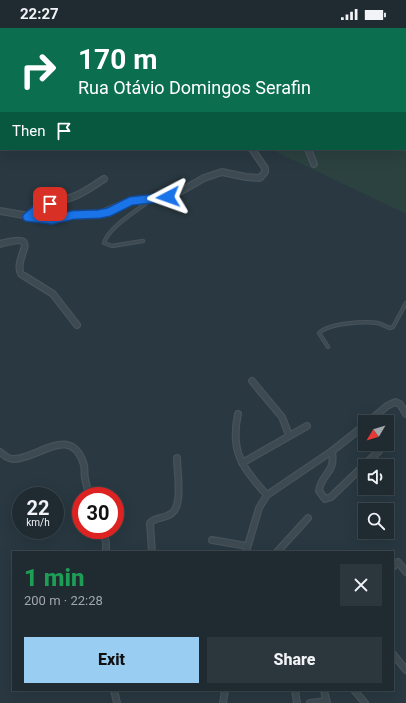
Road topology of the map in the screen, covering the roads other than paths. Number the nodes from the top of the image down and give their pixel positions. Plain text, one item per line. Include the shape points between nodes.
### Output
1 (253, 150) edge
2 (308, 150) edge
3 (314, 164) dead end
4 (104, 179) dead end
5 (153, 197) junction
6 (0, 211) edge
7 (27, 217) junction
8 (143, 242) dead end
9 (0, 244) edge
10 (406, 303) edge
11 (78, 325) dead end
12 (328, 347) dead end
13 (252, 381) dead end
14 (238, 414) dead end
15 (406, 414) edge
16 (376, 415) edge
17 (307, 426) dead end
18 (358, 431) edge
19 (289, 435) junction
20 (332, 451) junction
21 (379, 451) dead end
22 (0, 452) edge
23 (177, 458) dead end
24 (242, 463) junction
25 (87, 487) edge
26 (267, 495) junction
27 (308, 518) dead end
28 (105, 539) edge
29 (212, 540) dead end
30 (247, 549) edge
31 (106, 551) edge
32 (152, 551) edge
33 (278, 551) edge
34 (394, 566) edge
35 (406, 572) edge
36 (394, 655) edge
37 (406, 670) edge
38 (114, 691) edge
39 (225, 691) edge
40 (295, 691) edge
41 (324, 691) edge
42 (355, 691) edge
43 (326, 702) edge
44 (117, 703) edge
45 (223, 703) edge
46 (297, 703) edge
47 (310, 703) edge
48 (365, 703) edge

1 - 5 street via 265,168 260,178 222,172 204,178 176,194
2 - 3 street
4 - 7 street via 75,196 43,206
5 - 7 street via 131,201 99,214 73,215 52,220
5 - 8 lane via 128,216 104,243 112,246
6 - 7 street
9 - 11 street via 14,239 23,243 24,251 18,264 21,274 53,294
10 - 12 lane via 390,328 379,323 338,324 328,327 319,333
13 - 19 street via 282,417
14 - 24 street via 234,439
15 - 16 street via 400,404 395,402
17 - 19 street
18 - 20 street
19 - 24 street
20 - 21 street via 332,468 320,484 319,491 326,499
20 - 26 street
22 - 25 street via 13,460 59,444 69,446 78,452 84,466
23 - 32 street via 177,507 172,514 150,523
24 - 26 street via 248,475
26 - 30 street via 259,508
27 - 33 street
28 - 31 street
29 - 30 street
34 - 35 street via 398,562
36 - 37 street
38 - 44 street
39 - 45 street
40 - 46 street
41 - 43 street
42 - 48 street
43 - 47 street

